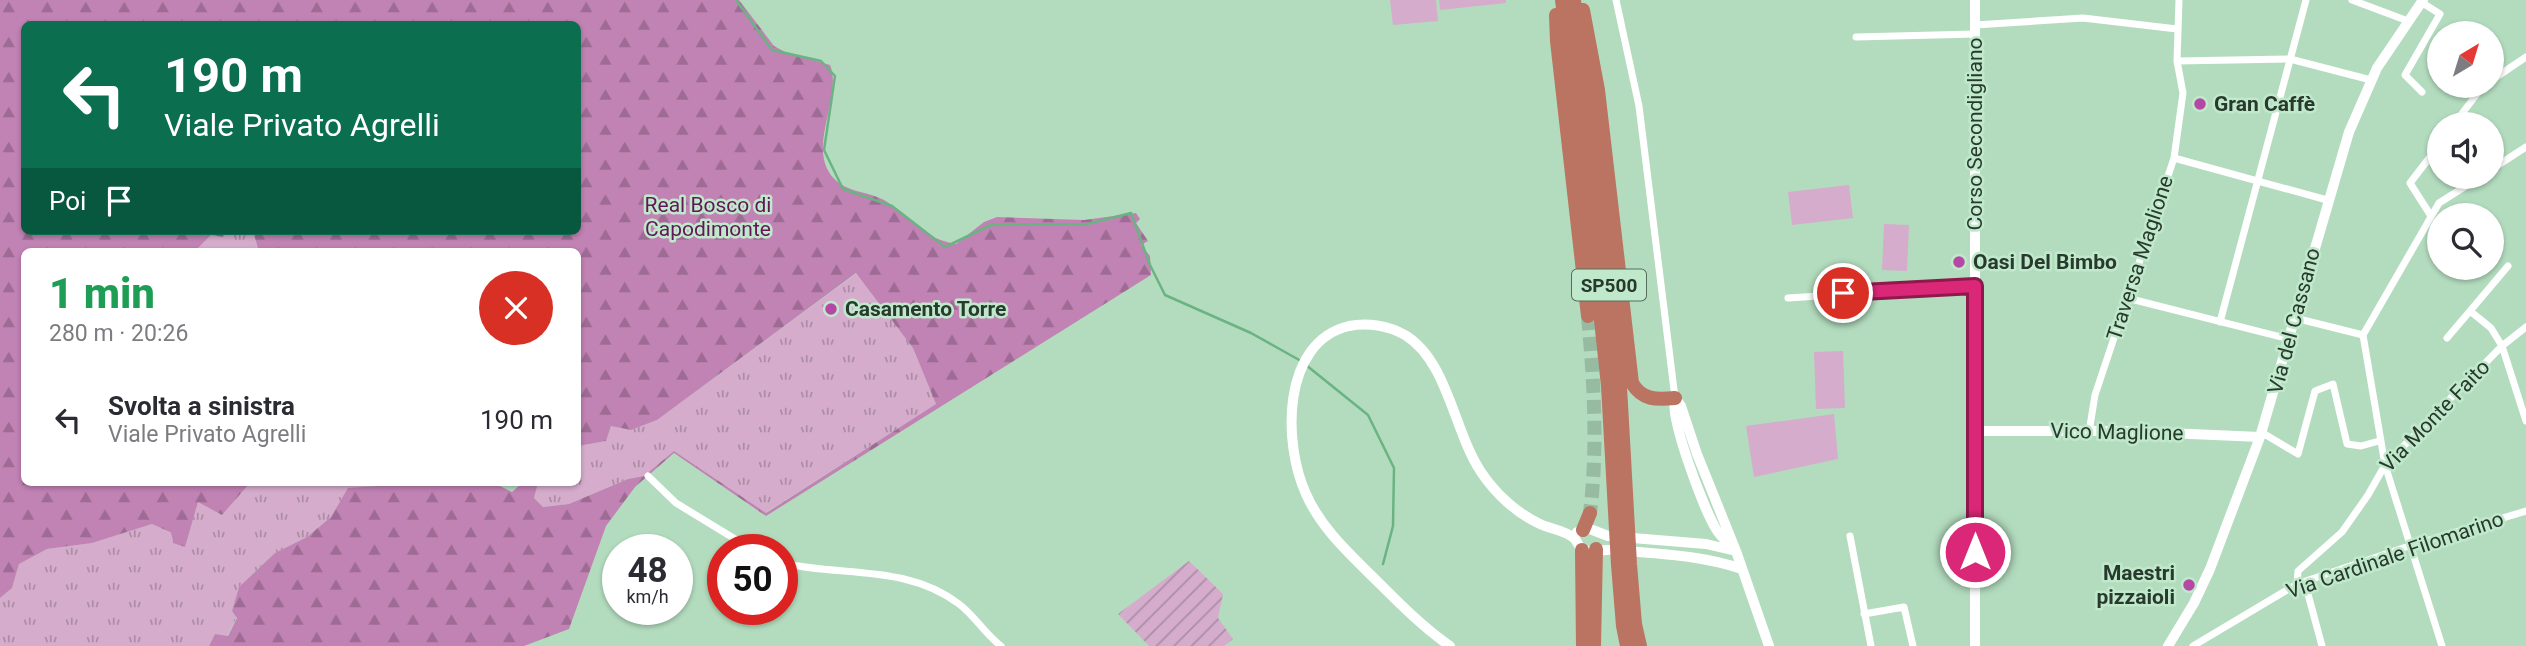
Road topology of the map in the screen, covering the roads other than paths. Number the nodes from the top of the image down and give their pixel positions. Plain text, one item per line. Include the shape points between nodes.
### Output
1 (1556, 0) edge
2 (1562, 0) edge
3 (1574, 0) edge
4 (1581, 0) edge
5 (1616, 0) edge
6 (1975, 0) edge
7 (2179, 0) edge
8 (2306, 0) edge
9 (2352, 0) edge
10 (2422, 1) edge
11 (2408, 21) junction
12 (2177, 29) junction
13 (1975, 30) junction
14 (1856, 37) dead end
15 (2526, 57) edge
16 (2290, 59) junction
17 (2176, 61) junction
18 (2504, 72) edge
19 (2371, 80) junction
20 (2422, 92) dead end
21 (2474, 98) edge
22 (2463, 112) edge
23 (2526, 147) edge
24 (2174, 158) junction
25 (2427, 161) edge
26 (2504, 161) edge
27 (2258, 182) junction
28 (2461, 189) edge
29 (2327, 200) junction
30 (2439, 203) edge
31 (2427, 210) edge
32 (2427, 223) edge
33 (2508, 266) dead end
34 (1975, 286) junction
35 (1788, 298) dead end
36 (2127, 298) junction
37 (2470, 311) junction
38 (1588, 316) tunnel mouth
39 (2295, 317) junction
40 (2220, 322) junction
41 (2526, 327) edge
42 (2362, 335) junction
43 (2447, 338) dead end
44 (2289, 339) junction
45 (2502, 346) junction
46 (1675, 398) junction
47 (2526, 421) edge
48 (1975, 431) junction
49 (2089, 432) junction
50 (2261, 435) junction
51 (2379, 441) junction
52 (2385, 465) junction
53 (1620, 474) junction
54 (648, 476) dead end
55 (2526, 511) edge
56 (1590, 513) tunnel mouth
57 (1715, 527) junction
58 (727, 534) edge
59 (1850, 536) dead end
60 (1587, 544) junction
61 (1706, 544) junction
62 (2409, 546) junction
63 (1735, 551) junction
64 (1703, 558) junction
65 (798, 566) edge
66 (1742, 569) junction
67 (2305, 583) junction
68 (2297, 584) junction
69 (1864, 614) junction
70 (1001, 646) edge
71 (1450, 646) edge
72 (1583, 646) edge
73 (1594, 646) edge
74 (1627, 646) edge
75 (1640, 646) edge
76 (1769, 646) edge
77 (1871, 646) edge
78 (1913, 646) edge
79 (1975, 646) edge
80 (2168, 646) edge
81 (2193, 646) edge
82 (2322, 646) edge
83 (2442, 646) edge

1 - 38 highway
2 - 53 highway, SP500
3 - 53 highway, SP500 via 1613,317
4 - 46 highway via 1598,90 1632,383 1644,397
5 - 46 street via 1639,106
6 - 13 main road, Corso Secondigliano
7 - 12 street, Traversa Maglione
8 - 16 street
9 - 11 street
10 - 11 main road, Via del Cassano
10 - 20 street via 2440,14 2406,75
11 - 19 main road, Via del Cassano
12 - 13 street via 2083,18
12 - 17 street, Traversa Maglione
13 - 14 street
13 - 34 main road, Corso Secondigliano
15 - 18 street
16 - 17 street
16 - 19 street
16 - 27 street
17 - 24 street, Traversa Maglione via 2183,93
19 - 29 main road, Via del Cassano
21 - 22 street
23 - 26 street
24 - 27 street
24 - 36 street, Traversa Maglione
25 - 31 street via 2410,183
27 - 29 street
27 - 40 street
28 - 30 street
29 - 39 main road, Via del Cassano
32 - 42 street
33 - 37 street
34 - 35 street
34 - 48 main road, Corso Secondigliano
36 - 40 street
36 - 49 street, Traversa Maglione via 2095,395
37 - 43 street
37 - 45 street, Via Monte Faito via 2491,328
39 - 42 street
39 - 44 main road, Via del Cassano
40 - 44 street
41 - 45 street, Via Monte Faito
42 - 51 street
44 - 50 main road, Via del Cassano
45 - 47 street
45 - 52 street, Via Monte Faito
46 - 57 main road via 1676,421
46 - 63 main road
48 - 49 main road, Vico Maglione
48 - 79 main road, Corso Secondigliano
49 - 50 main road, Vico Maglione
50 - 51 street via 2298,454 2315,391 2333,384 2347,444
50 - 80 main road, Via del Cassano via 2210,569
51 - 52 street
52 - 62 street
52 - 68 street, Via Monte Faito via 2342,532 2298,571
53 - 74 highway, SP500 via 1618,565
53 - 75 highway, SP500
54 - 58 street via 676,503
55 - 62 street, Via Cardinale Filomarino
56 - 60 highway
57 - 61 main road via 1715,535
57 - 63 main road
59 - 69 street
60 - 61 main road
60 - 64 main road
60 - 71 main road via 1527,517 1490,485 1471,457 1435,369 1407,337 1376,325 1354,325 1334,332 1311,349 1293,403 1294,460 1305,492 1336,541 1426,629
60 - 72 highway
60 - 73 highway
61 - 63 main road
62 - 67 street, Via Cardinale Filomarino
62 - 83 street
63 - 64 main road
63 - 66 main road
64 - 66 main road
65 - 70 street via 872,572 923,584 957,603
66 - 76 main road
67 - 68 street, Via Cardinale Filomarino
67 - 82 street
68 - 81 street, Via Cardinale Filomarino
69 - 77 street
69 - 78 street via 1905,607

